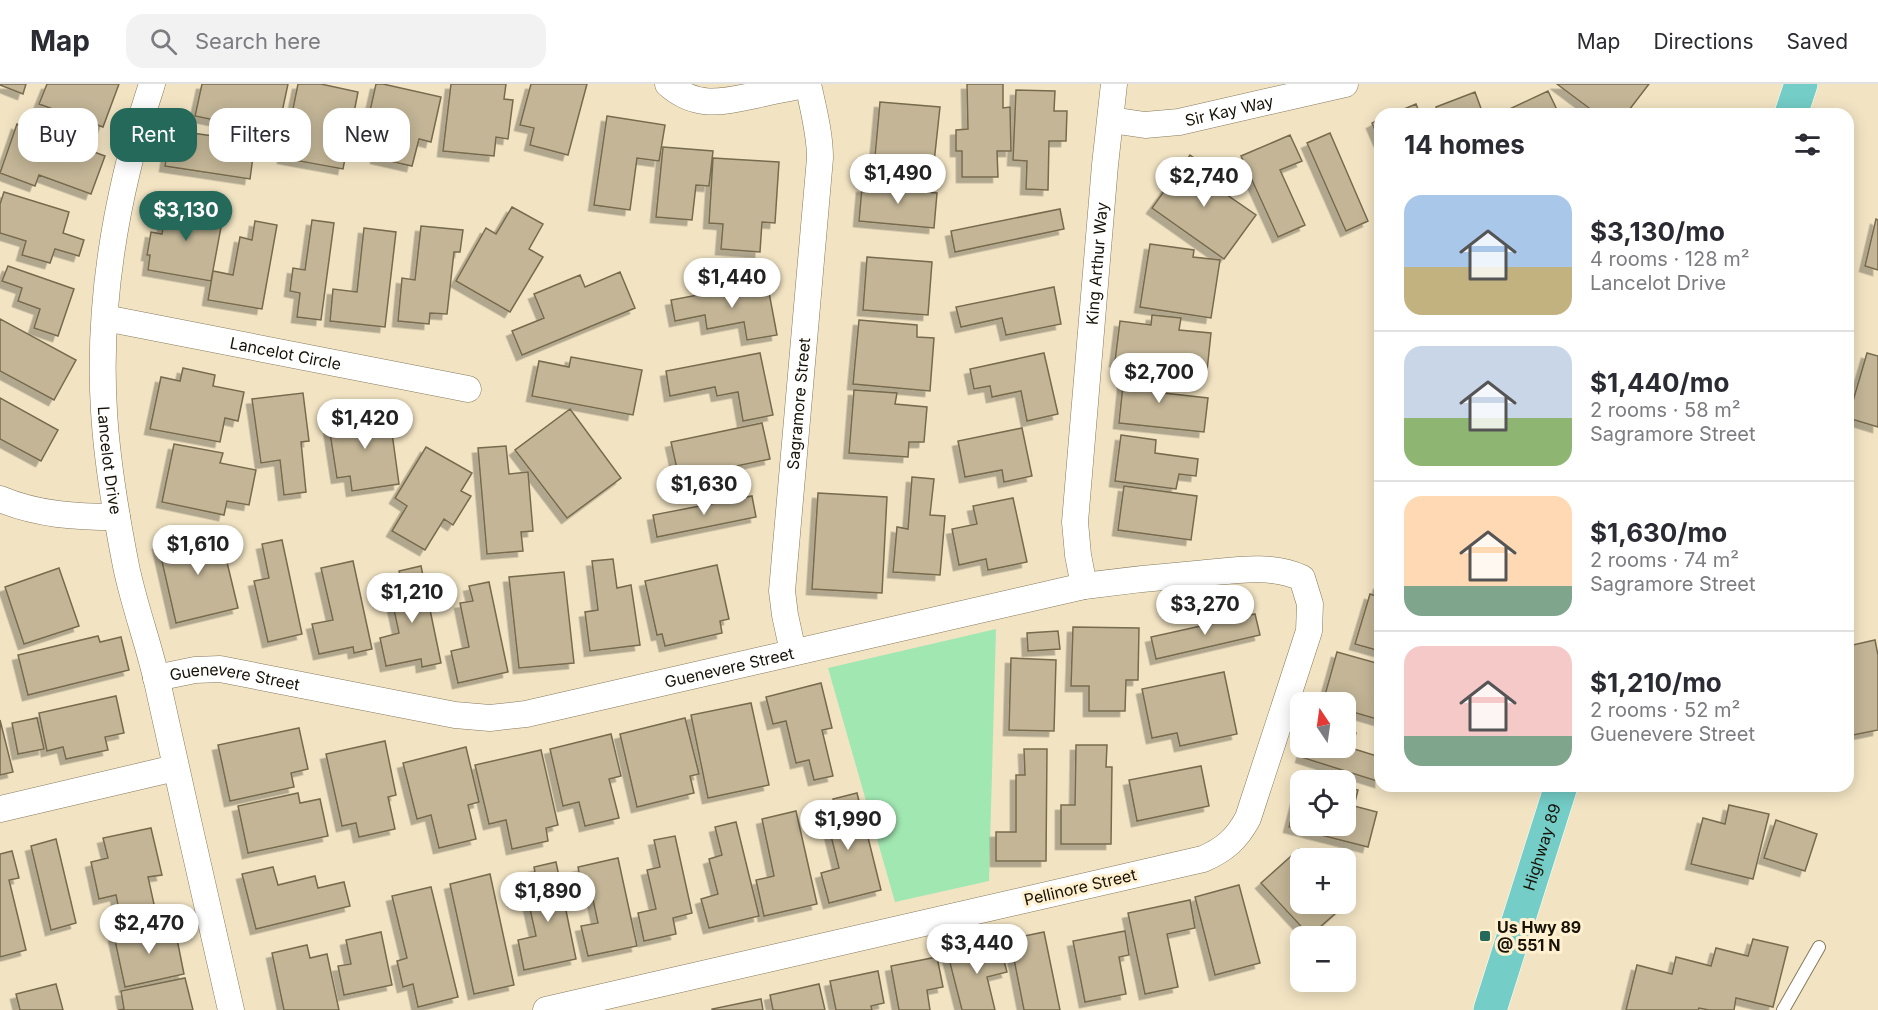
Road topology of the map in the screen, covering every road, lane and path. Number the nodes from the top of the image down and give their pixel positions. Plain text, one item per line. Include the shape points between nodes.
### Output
1 (152, 84) edge
2 (668, 84) edge
3 (807, 84) edge
4 (1114, 84) edge
5 (1346, 84) edge
6 (1801, 84) edge
7 (1793, 108) edge
8 (1111, 120) junction
9 (105, 318) junction
10 (468, 389) dead end
11 (0, 499) edge
12 (117, 517) junction
13 (1302, 578) joint
14 (1084, 586) junction
15 (793, 652) junction
16 (156, 678) junction
17 (175, 768) junction
18 (1559, 792) edge
19 (0, 809) edge
20 (1819, 947) dead end
21 (231, 1010) edge
22 (546, 1010) edge
23 (1490, 1010) edge
24 (1783, 1010) edge

1 - 9 street, Lancelot Drive via 119,199
2 - 3 street via 676,92 705,102
3 - 15 street, Sagramore Street via 819,158 783,579 783,603
4 - 8 street, King Arthur Way
5 - 8 street, Sir Kay Way via 1179,122 1145,125
6 - 7 main road
8 - 14 street, King Arthur Way via 1075,522
9 - 10 street, Lancelot Circle
9 - 12 street, Lancelot Drive via 104,412
11 - 12 street via 52,514
12 - 16 street, Lancelot Drive
13 - 14 street, Guenevere Street via 1289,572 1247,570
13 - 22 street, Pellinore Street via 1310,604 1309,631 1248,818 1231,844 1218,853
14 - 15 street, Guenevere Street
15 - 16 street, Guenevere Street via 526,714 490,718 455,716 220,669 195,669
16 - 17 street, Lancelot Drive
17 - 19 street
17 - 21 street, Lancelot Drive
18 - 23 main road, Highway 89
20 - 24 lane

